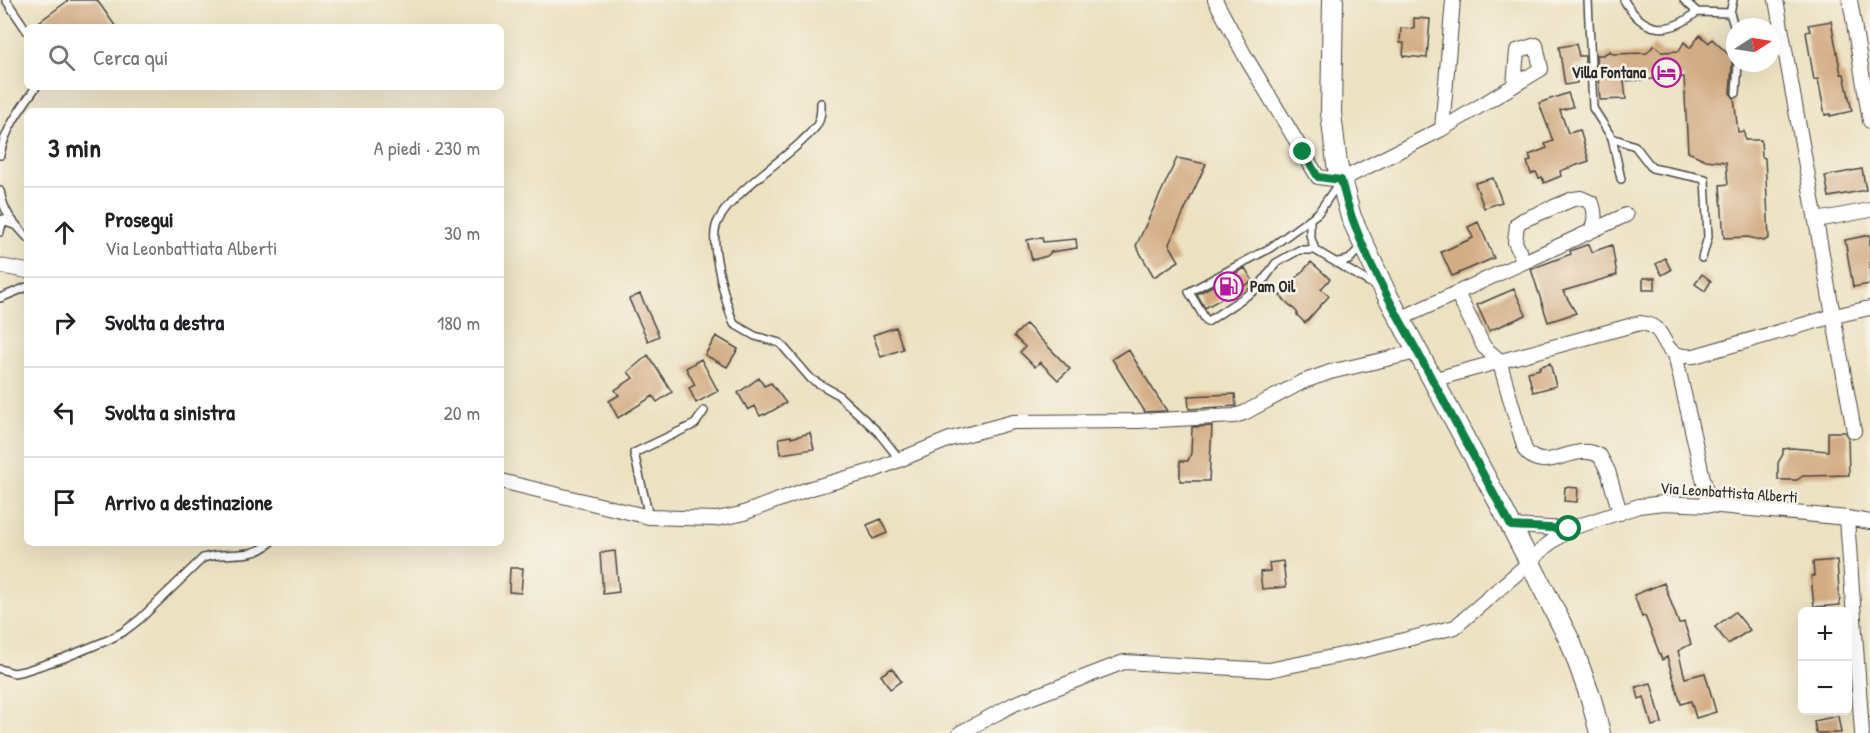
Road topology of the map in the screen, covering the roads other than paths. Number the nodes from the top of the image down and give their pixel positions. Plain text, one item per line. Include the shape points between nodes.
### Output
1 (6, 0) edge
2 (1215, 0) edge
3 (1333, 0) edge
4 (1453, 0) edge
5 (1588, 0) edge
6 (1624, 0) edge
7 (1684, 0) edge
8 (1733, 0) edge
9 (1776, 0) edge
10 (1850, 0) edge
11 (1697, 12) junction
12 (1730, 13) junction
13 (1732, 18) edge
14 (24, 27) edge
15 (1737, 72) edge
16 (1514, 85) dead end
17 (34, 90) edge
18 (1736, 93) dead end
19 (821, 103) dead end
20 (1870, 121) edge
21 (1442, 129) junction
22 (1612, 138) junction
23 (0, 155) edge
24 (1621, 179) dead end
25 (1341, 180) junction
26 (0, 190) edge
27 (3, 207) junction
28 (1870, 210) edge
29 (1626, 215) dead end
30 (1310, 219) junction
31 (1817, 220) junction
32 (2, 221) edge
33 (16, 226) junction
34 (24, 230) edge
35 (1592, 231) junction
36 (0, 232) edge
37 (24, 234) edge
38 (1362, 245) junction
39 (1315, 249) junction
40 (1702, 258) dead end
41 (1335, 262) junction
42 (1524, 262) junction
43 (0, 266) edge
44 (24, 270) edge
45 (24, 288) edge
46 (1385, 291) junction
47 (1457, 293) junction
48 (0, 298) edge
49 (1870, 308) edge
50 (1834, 316) junction
51 (1400, 319) junction
52 (1417, 352) junction
53 (1675, 354) junction
54 (1499, 360) junction
55 (1432, 380) junction
56 (704, 411) dead end
57 (1854, 431) dead end
58 (901, 461) junction
59 (504, 482) edge
60 (1709, 505) junction
61 (1620, 513) junction
62 (649, 517) junction
63 (1847, 518) junction
64 (1870, 522) edge
65 (1511, 526) junction
66 (1569, 529) junction
67 (265, 546) edge
68 (1530, 562) junction
69 (0, 669) edge
70 (960, 733) edge
71 (1600, 733) edge
72 (1862, 733) edge

1 - 14 lane
2 - 25 street via 1318,177
3 - 25 main road via 1331,113
4 - 21 street
5 - 22 lane via 1593,108
6 - 11 lane via 1640,21 1658,28 1686,21
7 - 11 lane
8 - 12 lane
9 - 31 street
10 - 20 street
11 - 12 lane
12 - 13 lane
15 - 18 lane
16 - 21 street
17 - 23 lane via 12,122
19 - 58 lane via 816,126 721,215 714,240 724,292 734,324 745,332 780,343 811,379 837,394 878,432
21 - 25 street
22 - 24 lane
22 - 40 lane via 1635,147 1652,168 1705,179 1708,237
25 - 30 lane
25 - 38 main road
26 - 27 lane
27 - 32 lane
27 - 33 lane
28 - 31 street
29 - 35 street
30 - 39 lane
30 - 39 lane via 1270,248 1189,292 1207,322 1258,288 1276,262 1299,250
31 - 50 street
32 - 33 lane
32 - 36 lane
33 - 34 lane
33 - 37 lane
35 - 42 street
35 - 42 street via 1595,212 1592,203 1581,198 1524,220 1518,224 1515,242
38 - 41 lane via 1349,260
38 - 46 main road
39 - 41 lane
41 - 46 lane
42 - 47 street
43 - 44 street
45 - 48 lane
46 - 51 main road
47 - 51 street
47 - 54 street via 1484,347
49 - 50 street
50 - 53 street via 1694,356
50 - 57 street
51 - 52 main road
52 - 55 main road
52 - 58 street via 1330,372 1234,416 1013,422 950,440
53 - 54 street via 1656,328 1640,322
53 - 60 street
54 - 55 street
54 - 61 street via 1525,450 1531,458 1539,461 1586,450 1600,456
55 - 65 main road
56 - 62 lane via 695,424 634,453
58 - 62 street via 741,514 716,519
59 - 62 street
60 - 61 street, Via Leonbattista Alberti via 1650,503
60 - 63 street, Via Leonbattista Alberti
61 - 66 street, Via Leonbattista Alberti
63 - 64 street, Via Leonbattista Alberti
63 - 72 street
65 - 66 street
65 - 68 main road
66 - 68 street, Via Leonbattista Alberti
67 - 69 lane via 254,553 203,558 140,619 108,640 24,671
68 - 70 street, Via Leonbattista Alberti via 1455,627 1269,670 1124,662 1014,704
68 - 71 main road via 1571,643

